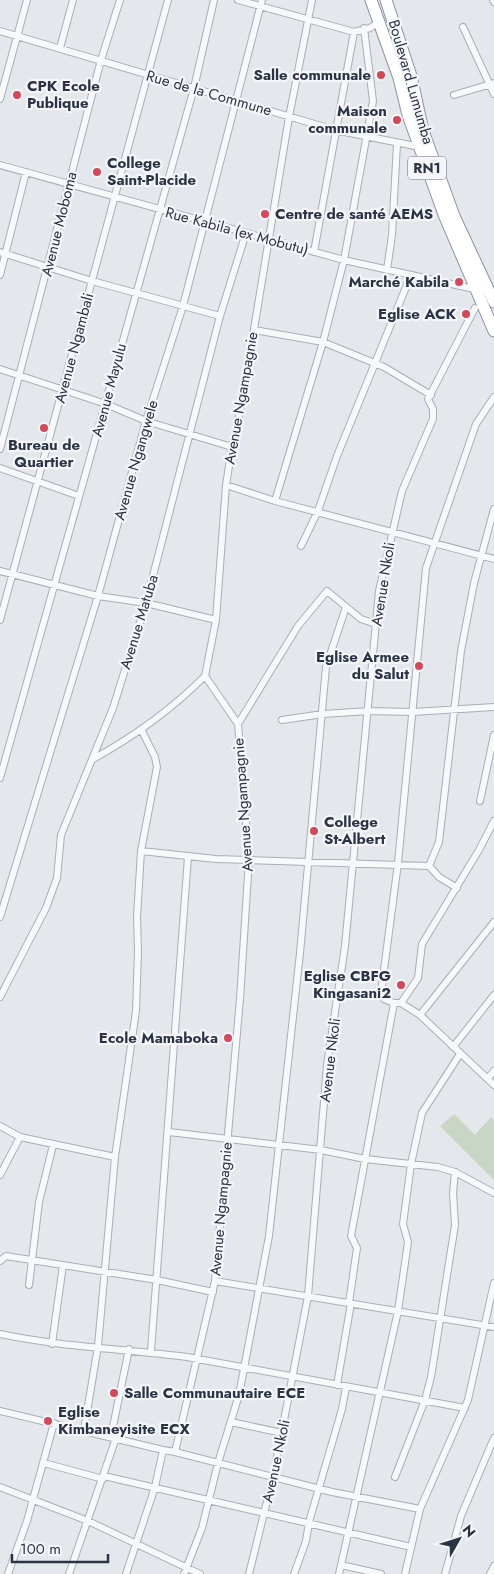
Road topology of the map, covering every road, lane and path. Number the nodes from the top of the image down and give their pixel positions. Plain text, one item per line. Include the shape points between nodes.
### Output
1 (27, 0) edge
2 (73, 0) edge
3 (120, 0) edge
4 (168, 0) edge
5 (214, 0) edge
6 (238, 0) edge
7 (312, 0) edge
8 (372, 0) edge
9 (261, 3) edge
10 (388, 3) edge
11 (377, 17) junction
12 (308, 20) junction
13 (463, 27) dead end
14 (364, 28) junction
15 (0, 31) edge
16 (354, 32) junction
17 (18, 36) junction
18 (60, 48) junction
19 (101, 60) junction
20 (147, 75) junction
21 (492, 85) edge
22 (194, 88) junction
23 (494, 94) edge
24 (454, 96) dead end
25 (0, 99) edge
26 (237, 100) junction
27 (289, 117) junction
28 (335, 130) junction
29 (365, 137) junction
30 (397, 144) junction
31 (423, 146) junction
32 (0, 165) edge
33 (26, 172) junction
34 (69, 184) junction
35 (115, 197) junction
36 (159, 209) junction
37 (204, 221) junction
38 (246, 233) junction
39 (270, 240) junction
40 (314, 252) junction
41 (3, 253) edge
42 (344, 260) junction
43 (49, 266) junction
44 (387, 270) junction
45 (0, 275) edge
46 (411, 275) junction
47 (92, 281) junction
48 (476, 289) junction
49 (136, 293) junction
50 (494, 302) edge
51 (183, 306) junction
52 (475, 308) dead end
53 (220, 316) junction
54 (493, 327) edge
55 (254, 330) junction
56 (323, 342) junction
57 (375, 363) junction
58 (0, 370) edge
59 (20, 375) junction
60 (64, 390) junction
61 (494, 397) edge
62 (429, 399) junction
63 (106, 404) junction
64 (146, 421) junction
65 (190, 435) junction
66 (232, 447) junction
67 (0, 449) edge
68 (0, 468) edge
69 (38, 481) junction
70 (226, 484) junction
71 (80, 496) junction
72 (275, 500) junction
73 (494, 510) edge
74 (318, 511) junction
75 (392, 530) junction
76 (434, 542) junction
77 (301, 546) dead end
78 (482, 555) junction
79 (494, 559) edge
80 (0, 571) edge
81 (13, 573) junction
82 (56, 584) junction
83 (98, 596) junction
84 (146, 603) junction
85 (346, 607) junction
86 (0, 620) edge
87 (216, 620) junction
88 (376, 624) junction
89 (205, 676) junction
90 (494, 707) edge
91 (454, 710) junction
92 (369, 711) junction
93 (413, 712) junction
94 (323, 714) junction
95 (282, 720) dead end
96 (238, 724) junction
97 (142, 731) junction
98 (494, 735) edge
99 (93, 758) junction
100 (0, 778) edge
101 (480, 801) dead end
102 (494, 821) edge
103 (141, 851) junction
104 (188, 857) junction
105 (249, 859) junction
106 (309, 860) junction
107 (398, 863) junction
108 (354, 864) junction
109 (429, 866) junction
110 (457, 888) junction
111 (0, 917) edge
112 (494, 922) edge
113 (494, 995) edge
114 (0, 997) edge
115 (397, 1003) junction
116 (420, 1015) junction
117 (453, 1047) junction
118 (460, 1054) junction
119 (494, 1071) edge
120 (488, 1078) junction
121 (494, 1085) edge
122 (0, 1126) edge
123 (169, 1132) junction
124 (20, 1137) junction
125 (228, 1139) junction
126 (53, 1145) junction
127 (278, 1145) junction
128 (321, 1150) junction
129 (115, 1156) junction
130 (364, 1159) junction
131 (411, 1164) junction
132 (455, 1172) junction
133 (0, 1175) edge
134 (494, 1193) edge
135 (0, 1261) edge
136 (32, 1261) junction
137 (62, 1265) junction
138 (104, 1272) junction
139 (157, 1280) junction
140 (215, 1281) junction
141 (494, 1283) edge
142 (29, 1285) dead end
143 (260, 1288) junction
144 (212, 1292) junction
145 (308, 1296) junction
146 (350, 1303) junction
147 (398, 1311) junction
148 (441, 1318) junction
149 (484, 1325) junction
150 (494, 1327) edge
151 (0, 1334) edge
152 (52, 1344) junction
153 (98, 1346) junction
154 (129, 1349) junction
155 (151, 1351) junction
156 (198, 1359) junction
157 (245, 1368) junction
158 (293, 1376) junction
159 (337, 1385) junction
160 (346, 1387) junction
161 (381, 1392) junction
162 (425, 1400) junction
163 (465, 1408) junction
164 (0, 1411) edge
165 (231, 1422) junction
166 (54, 1424) junction
167 (84, 1430) junction
168 (282, 1433) junction
169 (114, 1437) junction
170 (494, 1438) edge
171 (163, 1450) junction
172 (174, 1452) junction
173 (44, 1463) junction
174 (218, 1463) junction
175 (103, 1477) junction
176 (273, 1477) junction
177 (395, 1478) dead end
178 (0, 1487) edge
179 (155, 1487) junction
180 (319, 1488) junction
181 (356, 1496) junction
182 (33, 1499) junction
183 (209, 1501) junction
184 (420, 1509) junction
185 (265, 1512) junction
186 (88, 1521) junction
187 (309, 1522) junction
188 (348, 1532) junction
189 (137, 1542) junction
190 (410, 1547) junction
191 (341, 1565) junction
192 (494, 1566) edge
193 (185, 1571) edge
194 (8, 1574) edge
195 (69, 1574) edge
196 (126, 1574) edge
197 (200, 1574) edge
198 (249, 1574) edge
199 (294, 1574) edge
200 (338, 1574) edge
201 (381, 1574) edge
202 (405, 1574) edge
203 (445, 1574) edge
204 (490, 1574) edge

1 - 17 street
2 - 18 street
3 - 19 street, Avenue Moboma
4 - 20 street, Avenue Ngambali
5 - 22 street, Avenue Mayulu
6 - 9 street
7 - 12 street, Avenue Ngampagnie
8 - 11 highway, Boulevard Lumumba / RN1
9 - 12 street
9 - 26 street, Avenue Ngangwele
10 - 11 highway
10 - 31 highway, Boulevard Lumumba / RN1 via 411,76
11 - 14 street via 370,28
11 - 31 highway, Boulevard Lumumba / RN1 via 399,78 408,115
12 - 16 street
12 - 27 street, Avenue Ngampagnie
13 - 21 street
14 - 16 street
14 - 29 street via 373,101
15 - 17 street, Rue de la Commune
16 - 28 street
17 - 18 street, Rue de la Commune
17 - 25 street
18 - 19 street, Rue de la Commune
19 - 20 street, Rue de la Commune
19 - 34 street, Avenue Moboma
20 - 22 street, Rue de la Commune
20 - 35 street, Avenue Ngambali
21 - 23 street
21 - 24 street
22 - 26 street, Rue de la Commune
22 - 36 street, Avenue Mayulu
26 - 27 street, Rue de la Commune
26 - 37 street, Avenue Ngangwele
27 - 28 street, Rue de la Commune
27 - 39 street, Avenue Ngampagnie
28 - 29 street, Rue de la Commune
28 - 40 street
29 - 30 street, Rue de la Commune
29 - 42 street
30 - 31 street, Rue de la Commune
30 - 44 street
31 - 48 highway, Boulevard Lumumba / RN1 via 445,217
31 - 50 highway, Boulevard Lumumba / RN1
32 - 33 street, Rue Kabila (ex Mobutu)
33 - 34 street, Rue Kabila (ex Mobutu)
33 - 41 street
34 - 35 street, Rue Kabila (ex Mobutu)
34 - 43 street, Avenue Moboma
35 - 36 street, Rue Kabila (ex Mobutu)
35 - 47 street, Avenue Ngambali
36 - 37 street, Rue Kabila (ex Mobutu)
36 - 49 street, Avenue Mayulu
37 - 38 street, Rue Kabila (ex Mobutu)
37 - 51 street, Avenue Ngangwele
38 - 39 street, Rue Kabila (ex Mobutu)
38 - 53 street, Avenue Matuba
39 - 40 street, Rue Kabila (ex Mobutu)
39 - 55 street, Avenue Ngampagnie
40 - 42 street, Rue Kabila (ex Mobutu)
41 - 43 street
41 - 45 street
42 - 44 street, Rue Kabila (ex Mobutu)
42 - 56 street
43 - 47 street
43 - 59 street, Avenue Moboma
44 - 46 street, Rue Kabila (ex Mobutu)
46 - 48 street, Rue Kabila (ex Mobutu)
46 - 57 street
47 - 49 street
47 - 60 street, Avenue Ngambali
48 - 54 highway, Boulevard Lumumba / RN1
49 - 51 street
49 - 63 street, Avenue Mayulu
51 - 53 street
51 - 64 street, Avenue Ngangwele
52 - 62 street, Avenue Nkoli
53 - 65 street, Avenue Matuba
55 - 56 street
55 - 66 street, Avenue Ngampagnie
56 - 57 street
56 - 72 street
57 - 62 street
57 - 74 street
58 - 59 street
59 - 60 street
59 - 67 street, Avenue Moboma
60 - 63 street
60 - 69 street, Avenue Ngambali
61 - 76 street via 476,424
62 - 75 street, Avenue Nkoli via 433,419 402,491
63 - 64 street
63 - 71 street, Avenue Mayulu
64 - 65 street
64 - 83 street, Avenue Ngangwele
65 - 66 street
65 - 84 street, Avenue Matuba
66 - 70 street, Avenue Ngampagnie
68 - 69 street
69 - 71 street
69 - 81 street, Avenue Ngambali
70 - 72 street
70 - 87 street, Avenue Ngampagnie
71 - 82 street, Avenue Mayulu
72 - 74 street
73 - 78 street
74 - 75 street
74 - 77 street
75 - 76 street
75 - 88 street, Avenue Nkoli via 379,591
76 - 78 street
76 - 93 street via 425,579
78 - 79 street
78 - 91 street via 462,643
80 - 81 street
81 - 82 street
81 - 86 street, Avenue Ngambali
82 - 83 street
82 - 100 street, Avenue Mayulu
83 - 84 street
83 - 111 street, Avenue Ngangwele
84 - 87 street
84 - 99 street, Avenue Matuba via 113,708
85 - 88 street via 361,619
85 - 94 street via 326,667
85 - 96 street via 330,592 325,593 283,649
87 - 89 street, Avenue Ngampagnie
88 - 92 street, Avenue Nkoli
89 - 96 street, Avenue Ngampagnie
89 - 97 street
90 - 91 street
91 - 93 street
91 - 109 street via 439,842
92 - 93 street
92 - 94 street
92 - 108 street, Avenue Nkoli
93 - 107 street
94 - 95 street
94 - 106 street
96 - 105 street, Avenue Ngampagnie
97 - 99 street
97 - 103 street via 157,767
98 - 101 street
99 - 114 street, Avenue Matuba via 60,839 57,878 46,908
102 - 110 street
103 - 104 street
103 - 129 street via 136,1012
104 - 105 street
104 - 123 street
105 - 106 street
105 - 125 street, Avenue Ngampagnie
106 - 108 street
106 - 127 street
107 - 108 street
107 - 109 street
107 - 115 street via 381,993 384,999
108 - 128 street, Avenue Nkoli via 327,1065
109 - 110 street
110 - 115 street via 422,944 418,978
112 - 116 street
113 - 117 street
115 - 116 street
115 - 130 street
116 - 117 street
117 - 118 street
118 - 120 street
118 - 131 street via 424,1109
119 - 120 street
120 - 121 street
122 - 124 street
123 - 125 street
123 - 139 street
124 - 126 street
124 - 133 street
125 - 127 street
125 - 140 street, Avenue Ngampagnie
126 - 129 street
126 - 136 street via 39,1202
127 - 128 street
127 - 143 street via 274,1209
128 - 130 street
128 - 145 street, Avenue Nkoli
129 - 138 street
130 - 131 street
130 - 146 street via 351,1236 357,1248
131 - 132 street
131 - 147 street via 403,1224 408,1242
132 - 134 street
132 - 148 street via 455,1225
135 - 136 street via 6,1256
136 - 137 street
136 - 142 street
137 - 138 street
137 - 152 street
138 - 139 street
138 - 153 street
139 - 144 street
139 - 155 street
140 - 143 street
140 - 144 street, Avenue Ngampagnie
141 - 149 street
143 - 145 street
143 - 157 street
144 - 156 street, Avenue Ngampagnie
145 - 146 street
145 - 158 street, Avenue Nkoli
146 - 147 street
146 - 159 street
147 - 148 street
147 - 161 street
148 - 149 street
148 - 162 street
149 - 150 street
149 - 163 street
151 - 152 street
152 - 153 street
153 - 154 street
153 - 167 street
154 - 155 street
154 - 169 street
155 - 156 street
156 - 157 street
156 - 172 street, Avenue Ngampagnie
157 - 158 street
157 - 165 street
158 - 159 street
158 - 168 street, Avenue Nkoli
159 - 160 street
160 - 161 street
160 - 180 street
161 - 162 street
161 - 181 street
162 - 163 street
162 - 177 street
163 - 184 street
164 - 166 street
165 - 168 street
165 - 174 street
166 - 167 street
166 - 173 street
167 - 169 street
168 - 176 street, Avenue Nkoli
169 - 171 street
169 - 175 street
170 - 203 street via 461,1516
171 - 172 street
171 - 179 street
172 - 174 street
173 - 175 street
173 - 182 street
174 - 176 street
174 - 183 street
175 - 179 street
175 - 186 street
176 - 180 street
176 - 185 street, Avenue Nkoli
178 - 182 street
179 - 183 street
179 - 189 street
180 - 181 street
180 - 187 street
181 - 184 street
181 - 188 street
182 - 186 street
182 - 194 street
183 - 185 street
183 - 193 street
184 - 190 street
185 - 187 street
185 - 198 street, Avenue Nkoli
186 - 189 street
186 - 195 street
187 - 188 street
187 - 199 street
188 - 190 street
188 - 191 street
189 - 193 street
189 - 196 street
190 - 202 street
191 - 200 street
191 - 201 street
192 - 204 street
193 - 197 street

